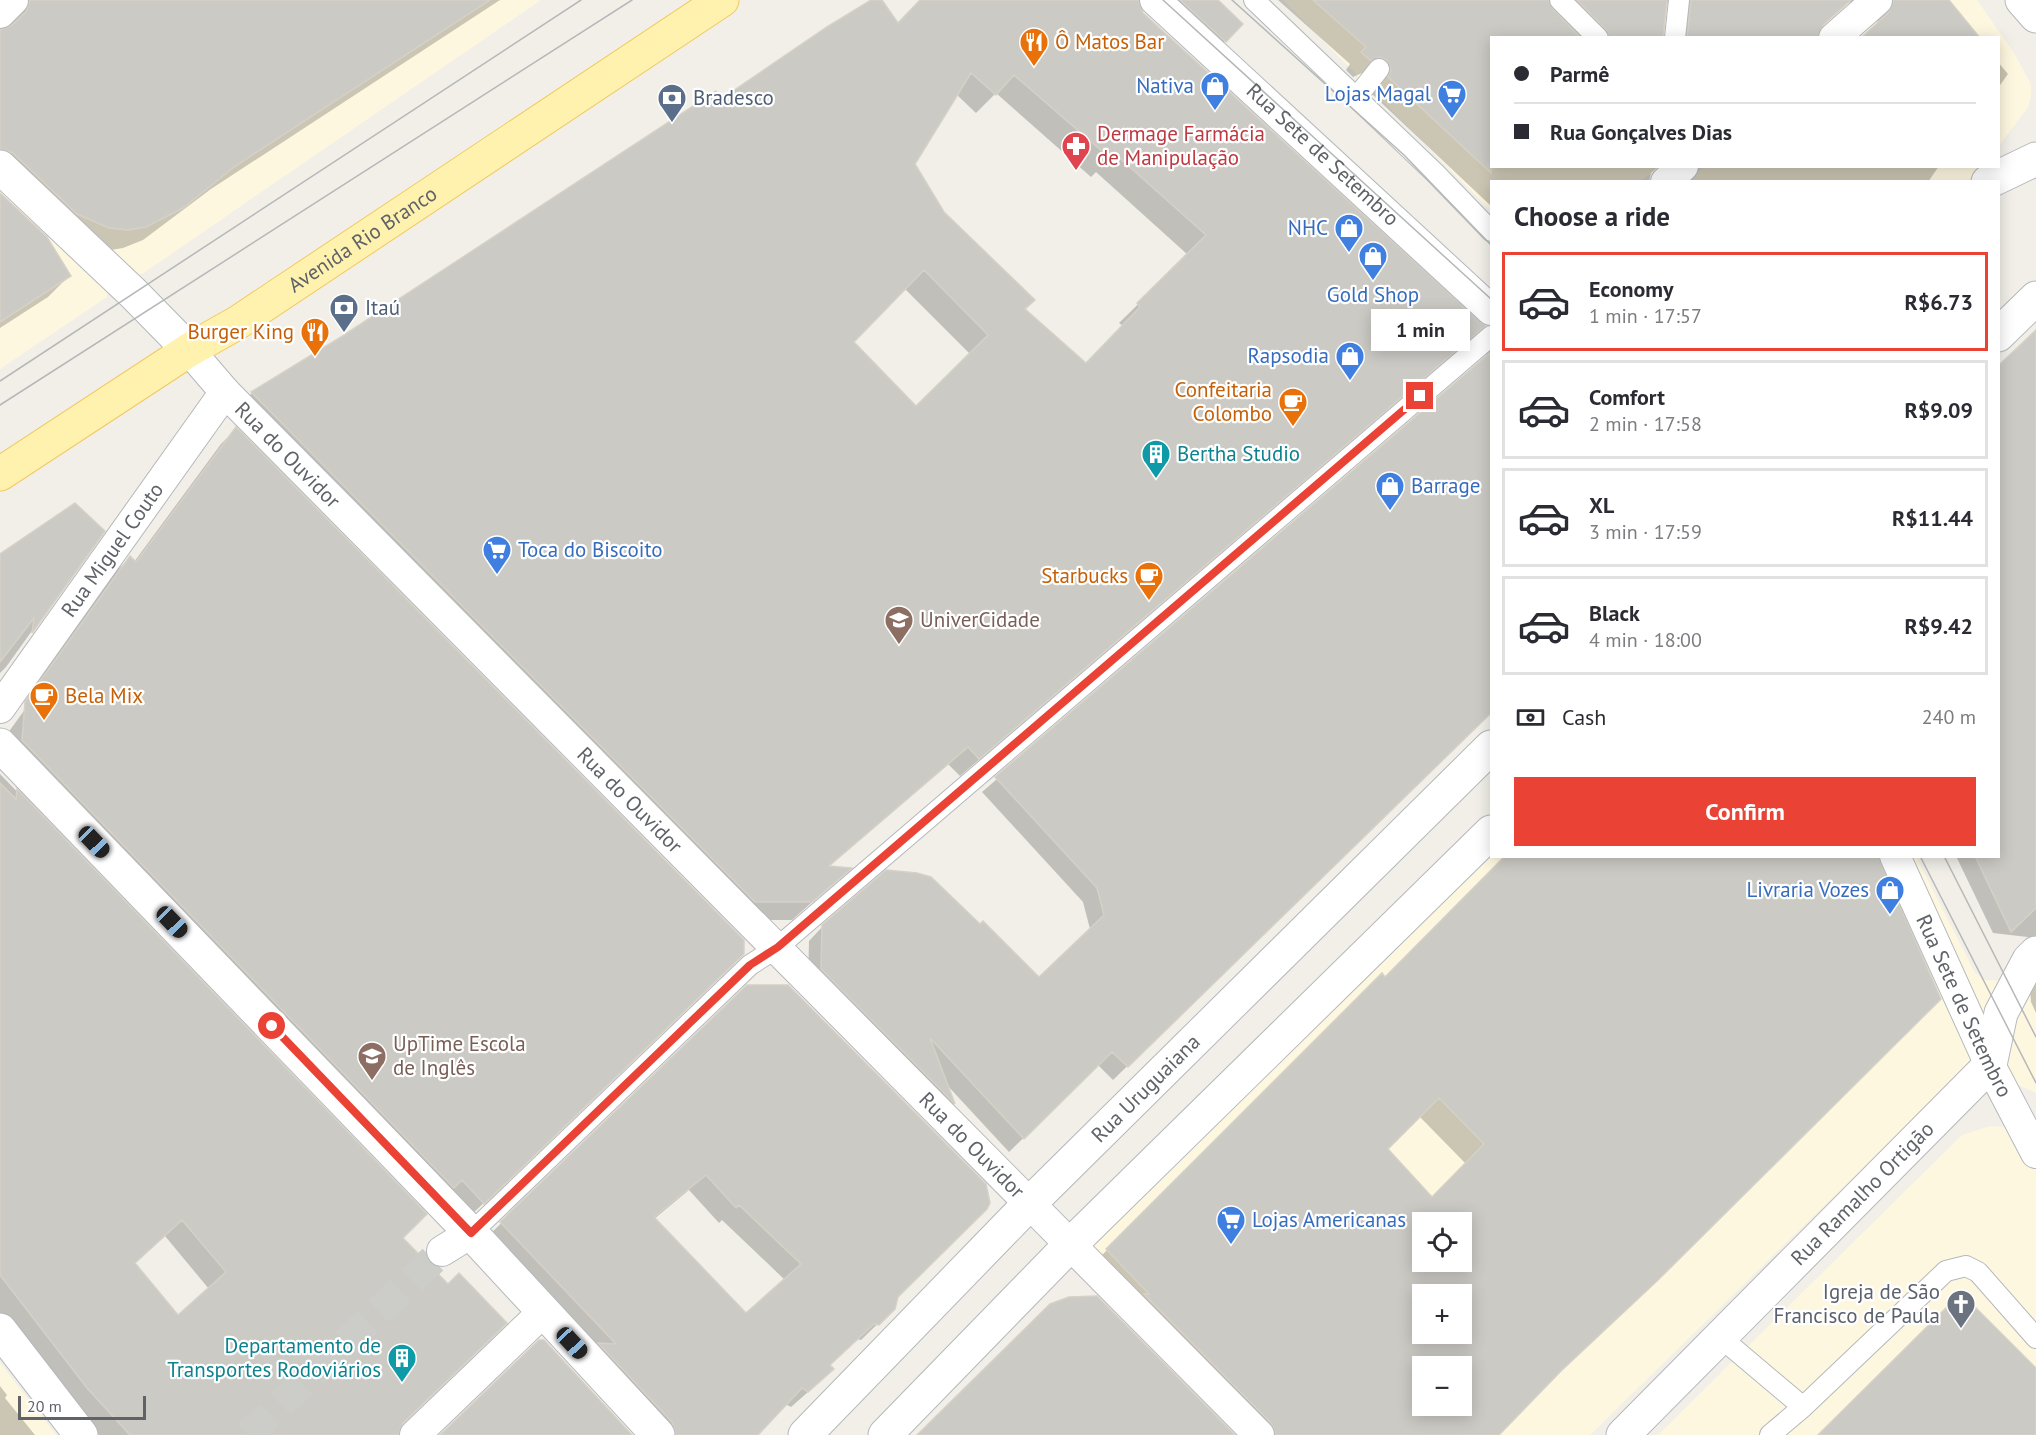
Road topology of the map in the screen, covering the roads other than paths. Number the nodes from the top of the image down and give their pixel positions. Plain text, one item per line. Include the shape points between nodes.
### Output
1 (13, 0) edge
2 (722, 0) edge
3 (1155, 0) edge
4 (1254, 0) edge
5 (1560, 0) edge
6 (1679, 0) edge
7 (1877, 0) edge
8 (2022, 0) edge
9 (0, 13) edge
10 (2036, 16) edge
11 (1596, 36) edge
12 (1675, 36) edge
13 (1836, 36) edge
14 (1379, 69) dead end
15 (1356, 98) junction
16 (2036, 159) edge
17 (0, 167) edge
18 (1681, 168) edge
19 (1667, 180) edge
20 (1992, 180) edge
21 (1490, 230) edge
22 (2036, 298) edge
23 (1490, 309) edge
24 (2000, 333) edge
25 (1490, 337) edge
26 (189, 350) junction
27 (225, 392) junction
28 (0, 474) edge
29 (0, 708) edge
30 (0, 745) edge
31 (1490, 748) edge
32 (1490, 833) edge
33 (1896, 858) edge
34 (778, 947) junction
35 (2036, 953) edge
36 (1990, 1065) junction
37 (2036, 1153) edge
38 (1030, 1203) junction
39 (471, 1233) junction
40 (1070, 1245) junction
41 (442, 1251) tunnel mouth
42 (543, 1312) junction
43 (0, 1330) edge
44 (1720, 1337) junction
45 (2036, 1338) edge
46 (1803, 1407) junction
47 (81, 1435) edge
48 (415, 1435) edge
49 (658, 1435) edge
50 (805, 1435) edge
51 (885, 1435) edge
52 (1259, 1435) edge
53 (1623, 1435) edge
54 (1770, 1435) edge

1 - 9 street
2 - 26 main road, Avenida Rio Branco via 237,323
3 - 23 street, Rua Sete de Setembro
4 - 15 lane
5 - 11 lane
6 - 12 lane
7 - 13 street
8 - 10 street
14 - 15 lane
15 - 21 lane
16 - 20 street
17 - 26 street, Rua do Ouvidor
18 - 19 street
22 - 24 street
25 - 34 lane
26 - 27 street, Rua do Ouvidor
26 - 28 main road, Avenida Rio Branco
27 - 29 street, Rua Miguel Couto
27 - 34 street, Rua do Ouvidor
30 - 39 street
31 - 38 street, Rua Uruguaiana
32 - 40 street
33 - 36 street, Rua Sete de Setembro
34 - 38 street, Rua do Ouvidor
34 - 39 lane via 750,965
35 - 36 street via 2023,969 2001,1013
36 - 37 street, Rua Sete de Setembro
36 - 44 street, Rua Ramalho Ortigão
38 - 40 street, Rua do Ouvidor
38 - 50 street, Rua Uruguaiana
39 - 41 street
39 - 42 street
40 - 51 street
40 - 52 street, Rua do Ouvidor
42 - 48 street
42 - 49 street
43 - 47 street
44 - 46 lane
44 - 53 street, Rua Ramalho Ortigão
45 - 46 lane via 1978,1272 1966,1266 1946,1271
46 - 54 lane

